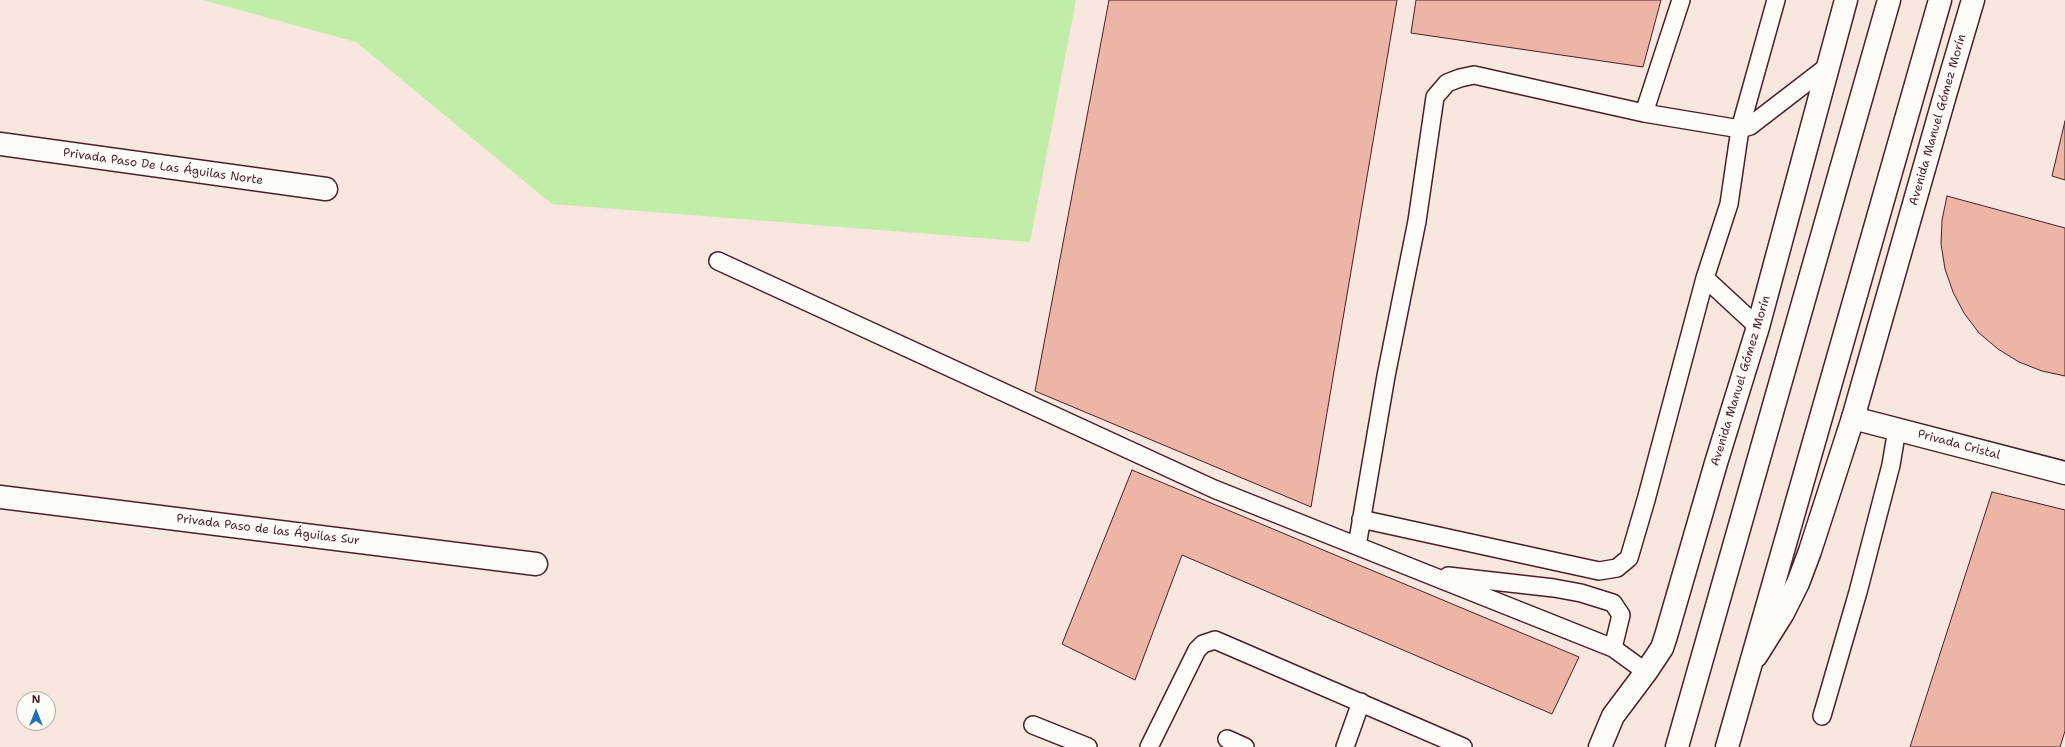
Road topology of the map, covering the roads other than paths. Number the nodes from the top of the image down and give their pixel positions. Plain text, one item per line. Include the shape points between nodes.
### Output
1 (1681, 0) edge
2 (1776, 0) edge
3 (1846, 0) edge
4 (1890, 0) edge
5 (1940, 0) edge
6 (1974, 0) edge
7 (1828, 66) junction
8 (1644, 113) junction
9 (1740, 129) junction
10 (0, 144) edge
11 (326, 189) dead end
12 (718, 261) dead end
13 (1705, 278) junction
14 (1758, 327) junction
15 (1853, 418) junction
16 (1897, 429) junction
17 (2065, 473) edge
18 (0, 497) edge
19 (1361, 519) junction
20 (1356, 546) junction
21 (536, 564) dead end
22 (1426, 573) junction
23 (1613, 648) junction
24 (1749, 668) junction
25 (1646, 672) junction
26 (1361, 702) junction
27 (1822, 716) dead end
28 (1033, 725) dead end
29 (1227, 739) dead end
30 (1731, 746) edge
31 (1088, 747) edge
32 (1149, 747) edge
33 (1245, 747) edge
34 (1344, 747) edge
35 (1463, 747) edge
36 (1600, 747) edge
37 (1677, 747) edge

1 - 8 lane
2 - 9 lane
3 - 7 street, Avenida Manuel Gómez Morín
4 - 37 street
5 - 24 street, Avenida Manuel Gómez Morín
6 - 15 street, Avenida Manuel Gómez Morín
7 - 9 lane via 1750,126
7 - 14 street, Avenida Manuel Gómez Morín
8 - 9 lane
8 - 19 lane via 1474,76 1447,83 1435,97 1417,221
9 - 13 lane via 1729,204
10 - 11 street, Privada Paso De Las Águilas Norte
12 - 20 lane via 1214,489
13 - 14 lane
13 - 19 lane via 1629,558 1617,568 1599,571
14 - 25 street, Avenida Manuel Gómez Morín via 1666,636 1662,648
15 - 16 street, Privada Cristal
15 - 24 street, Avenida Manuel Gómez Morín via 1798,582 1783,613
16 - 17 street, Privada Cristal
16 - 27 lane via 1891,465 1860,584
18 - 21 street, Privada Paso de las Águilas Sur
19 - 20 lane
20 - 22 lane
22 - 23 lane
22 - 23 lane via 1554,588 1613,603 1621,615
23 - 25 lane
24 - 30 street, Avenida Manuel Gómez Morín
25 - 36 street, Avenida Manuel Gómez Morín via 1613,716
26 - 32 lane via 1222,642 1209,641 1197,650
26 - 34 lane
26 - 35 lane
28 - 31 lane
29 - 33 lane

